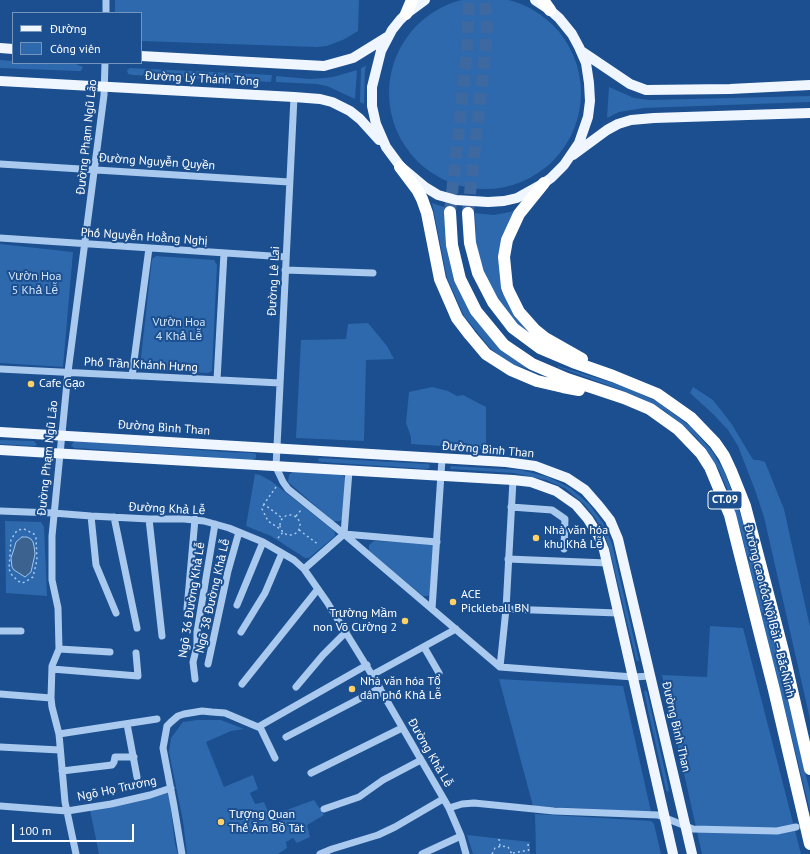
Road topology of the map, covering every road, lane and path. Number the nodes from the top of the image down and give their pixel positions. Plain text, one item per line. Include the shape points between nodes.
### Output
1 (106, 0) edge
2 (412, 0) edge
3 (425, 0) edge
4 (534, 0) edge
5 (546, 5) edge
6 (106, 12) edge
7 (406, 14) junction
8 (389, 35) junction
9 (0, 48) edge
10 (12, 49) edge
11 (581, 51) junction
12 (142, 56) edge
13 (105, 64) edge
14 (0, 81) edge
15 (810, 85) edge
16 (104, 86) junction
17 (294, 97) junction
18 (810, 113) edge
19 (386, 147) junction
20 (568, 159) junction
21 (0, 164) edge
22 (400, 167) junction
23 (95, 169) junction
24 (289, 182) junction
25 (544, 183) junction
26 (450, 212) tunnel mouth
27 (468, 214) tunnel mouth
28 (0, 238) edge
29 (85, 244) junction
30 (149, 248) junction
31 (224, 253) junction
32 (286, 257) junction
33 (285, 270) junction
34 (373, 273) dead end
35 (0, 369) edge
36 (68, 372) junction
37 (132, 376) junction
38 (613, 376) junction
39 (216, 380) junction
40 (280, 383) junction
41 (612, 394) junction
42 (0, 432) edge
43 (61, 435) junction
44 (277, 448) junction
45 (0, 450) edge
46 (59, 454) junction
47 (442, 459) junction
48 (276, 466) junction
49 (350, 471) junction
50 (442, 475) junction
51 (512, 480) junction
52 (276, 487) dead end
53 (264, 504) junction
54 (511, 507) junction
55 (302, 508) dead end
56 (0, 511) edge
57 (53, 513) junction
58 (91, 516) junction
59 (296, 516) junction
60 (114, 517) junction
61 (282, 518) junction
62 (149, 519) junction
63 (195, 519) junction
64 (214, 524) junction
65 (280, 529) junction
66 (299, 530) junction
67 (239, 532) junction
68 (283, 532) junction
69 (344, 534) junction
70 (278, 538) dead end
71 (262, 542) junction
72 (437, 542) junction
73 (320, 547) dead end
74 (564, 549) dead end
75 (282, 552) junction
76 (508, 559) junction
77 (607, 563) junction
78 (304, 570) junction
79 (13, 576) joint
80 (318, 589) junction
81 (237, 605) dead end
82 (187, 609) dead end
83 (432, 609) junction
84 (506, 609) junction
85 (116, 613) dead end
86 (618, 613) junction
87 (138, 628) dead end
88 (456, 629) junction
89 (0, 631) edge
90 (21, 631) dead end
91 (241, 632) dead end
92 (346, 632) junction
93 (162, 636) dead end
94 (424, 647) junction
95 (58, 649) junction
96 (110, 652) dead end
97 (136, 653) dead end
98 (208, 664) dead end
99 (367, 665) junction
100 (500, 667) junction
101 (52, 669) junction
102 (439, 673) dead end
103 (372, 675) junction
104 (651, 676) junction
105 (633, 677) junction
106 (195, 679) dead end
107 (242, 684) dead end
108 (296, 687) dead end
109 (380, 688) junction
110 (0, 694) edge
111 (51, 698) junction
112 (157, 719) dead end
113 (127, 724) junction
114 (260, 727) junction
115 (402, 728) junction
116 (59, 734) junction
117 (286, 737) dead end
118 (0, 747) edge
119 (60, 750) junction
120 (134, 757) junction
121 (275, 758) dead end
122 (421, 760) junction
123 (810, 769) edge
124 (62, 771) junction
125 (311, 773) dead end
126 (137, 778) dead end
127 (171, 788) junction
128 (444, 799) junction
129 (0, 806) edge
130 (449, 808) junction
131 (324, 809) dead end
132 (67, 811) junction
133 (665, 817) junction
134 (685, 826) junction
135 (796, 827) dead end
136 (461, 836) junction
137 (499, 839) dead end
138 (528, 844) dead end
139 (810, 844) edge
140 (500, 846) junction
141 (529, 850) junction
142 (512, 853) edge
143 (76, 854) edge
144 (182, 854) edge
145 (320, 854) edge
146 (422, 854) edge
147 (466, 854) edge
148 (492, 854) edge
149 (529, 854) edge
150 (673, 854) edge
151 (692, 854) edge

1 - 6 street
2 - 7 highway
3 - 7 main road
4 - 5 main road
5 - 11 main road via 564,23
7 - 8 main road
8 - 12 main road, Đường Lý Thánh Tông via 354,58 320,66
8 - 19 main road via 381,51 372,87 375,121
9 - 10 main road
11 - 15 main road via 630,84 646,90
11 - 20 main road via 589,78 589,109 584,132
13 - 16 street, Đường Phạm Ngũ Lão
14 - 16 main road, Đường Lý Thánh Tông
16 - 17 main road, Đường Lý Thánh Tông
16 - 23 street, Đường Phạm Ngũ Lão
17 - 19 main road, Đường Lý Thánh Tông via 326,100 350,111
17 - 24 street, Đường Lê Lai
18 - 20 main road via 631,120 607,130
19 - 22 main road
20 - 25 main road
21 - 23 street, Đường Nguyễn Quyền
22 - 25 main road via 425,187 456,200 504,201 516,198
22 - 41 highway via 422,199 438,271 447,296 458,318 486,354 511,370 537,381
23 - 24 street, Đường Nguyễn Quyền
23 - 29 street, Đường Phạm Ngũ Lão
24 - 32 street, Đường Lê Lai
25 - 38 highway via 519,214 507,240 504,256 508,292 519,312 545,338
26 - 41 highway, Đường cao tốc Nội Bài – Bắc Ninh via 452,245 460,279 476,311 495,335 518,356 532,364 567,380
27 - 38 highway, Đường cao tốc Nội Bài – Bắc Ninh via 470,243 478,273 493,302 513,328 540,348
28 - 29 street, Phố Nguyễn Hoằng Nghị
29 - 30 street, Phố Nguyễn Hoằng Nghị
29 - 36 street, Đường Phạm Ngũ Lão
30 - 31 street, Phố Nguyễn Hoằng Nghị
30 - 37 street
31 - 32 street, Phố Nguyễn Hoằng Nghị
31 - 39 street
32 - 33 street, Đường Lê Lai
33 - 34 street
33 - 40 street, Đường Lê Lai
35 - 36 street, Phố Trần Khánh Hưng
36 - 37 street, Phố Trần Khánh Hưng
36 - 43 street, Đường Phạm Ngũ Lão
37 - 39 street, Phố Trần Khánh Hưng
38 - 123 highway, Đường cao tốc Nội Bài – Bắc Ninh / CT.09 via 657,394 691,418 715,443 731,471 745,506 783,651
39 - 40 street, Phố Trần Khánh Hưng
40 - 44 street, Đường Lê Lai
41 - 139 highway, Đường cao tốc Nội Bài – Bắc Ninh / CT.09 via 650,409 678,429 702,453 723,495 748,584
42 - 43 main road, Đường Bình Than
43 - 44 main road, Đường Bình Than
43 - 46 street, Đường Phạm Ngũ Lão
44 - 47 main road, Đường Bình Than
44 - 48 street, Đường Lê Lai
45 - 46 main road
46 - 48 main road
46 - 57 street, Đường Phạm Ngũ Lão
47 - 50 street
47 - 104 main road, Đường Bình Than via 535,466 567,478 593,498 610,520 618,539
48 - 49 main road
48 - 69 street via 288,489
49 - 50 main road
49 - 69 street
50 - 51 main road
50 - 72 street
51 - 54 street
51 - 77 main road via 546,486 564,495 576,505 594,528
52 - 53 path
53 - 61 path
53 - 65 path via 262,509 268,521
54 - 74 street via 552,510 565,519
54 - 76 street
55 - 59 path
56 - 57 street, Đường Khả Lễ
57 - 58 street, Đường Khả Lễ
57 - 95 street, Đường Phạm Ngũ Lão via 52,580 58,608
58 - 60 street, Đường Khả Lễ
58 - 85 street via 96,565
59 - 61 path via 289,514
59 - 66 path via 300,522
60 - 62 street, Đường Khả Lễ
60 - 87 street
61 - 65 path via 279,523
62 - 63 street, Đường Khả Lễ
62 - 93 street
63 - 64 street, Đường Khả Lễ
63 - 82 street
64 - 67 street, Đường Khả Lễ
64 - 106 street, Ngõ 36 Đường Khả Lễ via 193,662
65 - 68 path
66 - 68 path via 291,535
66 - 73 path
67 - 71 street, Đường Khả Lễ
67 - 98 street, Ngõ 38 Đường Khả Lễ
68 - 70 path
69 - 72 street
69 - 78 street
69 - 83 street
71 - 75 street, Đường Khả Lễ
71 - 81 street
72 - 83 street
75 - 78 street, Đường Khả Lễ
75 - 91 street via 265,592
76 - 77 street
76 - 84 street
77 - 86 main road
78 - 80 street, Đường Khả Lễ
79 - 79 path via 18,581 25,582 33,577 35,572 36,538 24,529 15,532 11,540 9,569
80 - 92 street, Đường Khả Lễ
80 - 107 street
83 - 88 street
84 - 86 street
84 - 100 street
86 - 105 main road
88 - 94 street
88 - 100 street
89 - 90 street
92 - 99 street, Đường Khả Lễ
92 - 108 street
94 - 102 street
94 - 103 street
95 - 96 street
95 - 101 street, Đường Phạm Ngũ Lão
97 - 101 street via 138,676
99 - 103 street, Đường Khả Lễ
99 - 114 street
100 - 105 street
101 - 111 street, Đường Phạm Ngũ Lão
103 - 109 street, Đường Khả Lễ
104 - 105 street
104 - 134 main road, Đường Bình Than
105 - 133 main road
109 - 115 street, Đường Khả Lễ
109 - 117 street
110 - 111 street
111 - 116 street, Đường Phạm Ngũ Lão
112 - 113 street
113 - 116 street
113 - 120 street
114 - 121 street
114 - 127 street via 225,713 202,711 178,716 167,726 163,748
115 - 122 street, Đường Khả Lễ
115 - 125 street
116 - 119 street, Đường Phạm Ngũ Lão
118 - 119 street
119 - 124 street, Đường Phạm Ngũ Lão
120 - 124 street via 115,756 112,765
120 - 126 street
122 - 128 street, Đường Khả Lễ
122 - 131 street via 383,780 360,797
124 - 132 street, Đường Phạm Ngũ Lão
127 - 132 street, Ngõ Họ Trương via 150,795
127 - 144 street
128 - 130 street, Đường Khả Lễ
128 - 145 street via 378,835
129 - 132 street, Ngõ Họ Trương
130 - 133 street via 474,803 554,811
130 - 136 street, Đường Khả Lễ
132 - 143 street, Đường Phạm Ngũ Lão
133 - 134 street
133 - 150 main road
134 - 135 street via 693,829 777,831
134 - 151 main road, Đường Bình Than
136 - 146 street
136 - 147 street, Đường Khả Lễ
137 - 140 path
138 - 141 path
140 - 142 path via 508,847
140 - 148 path
141 - 142 path
141 - 149 path

